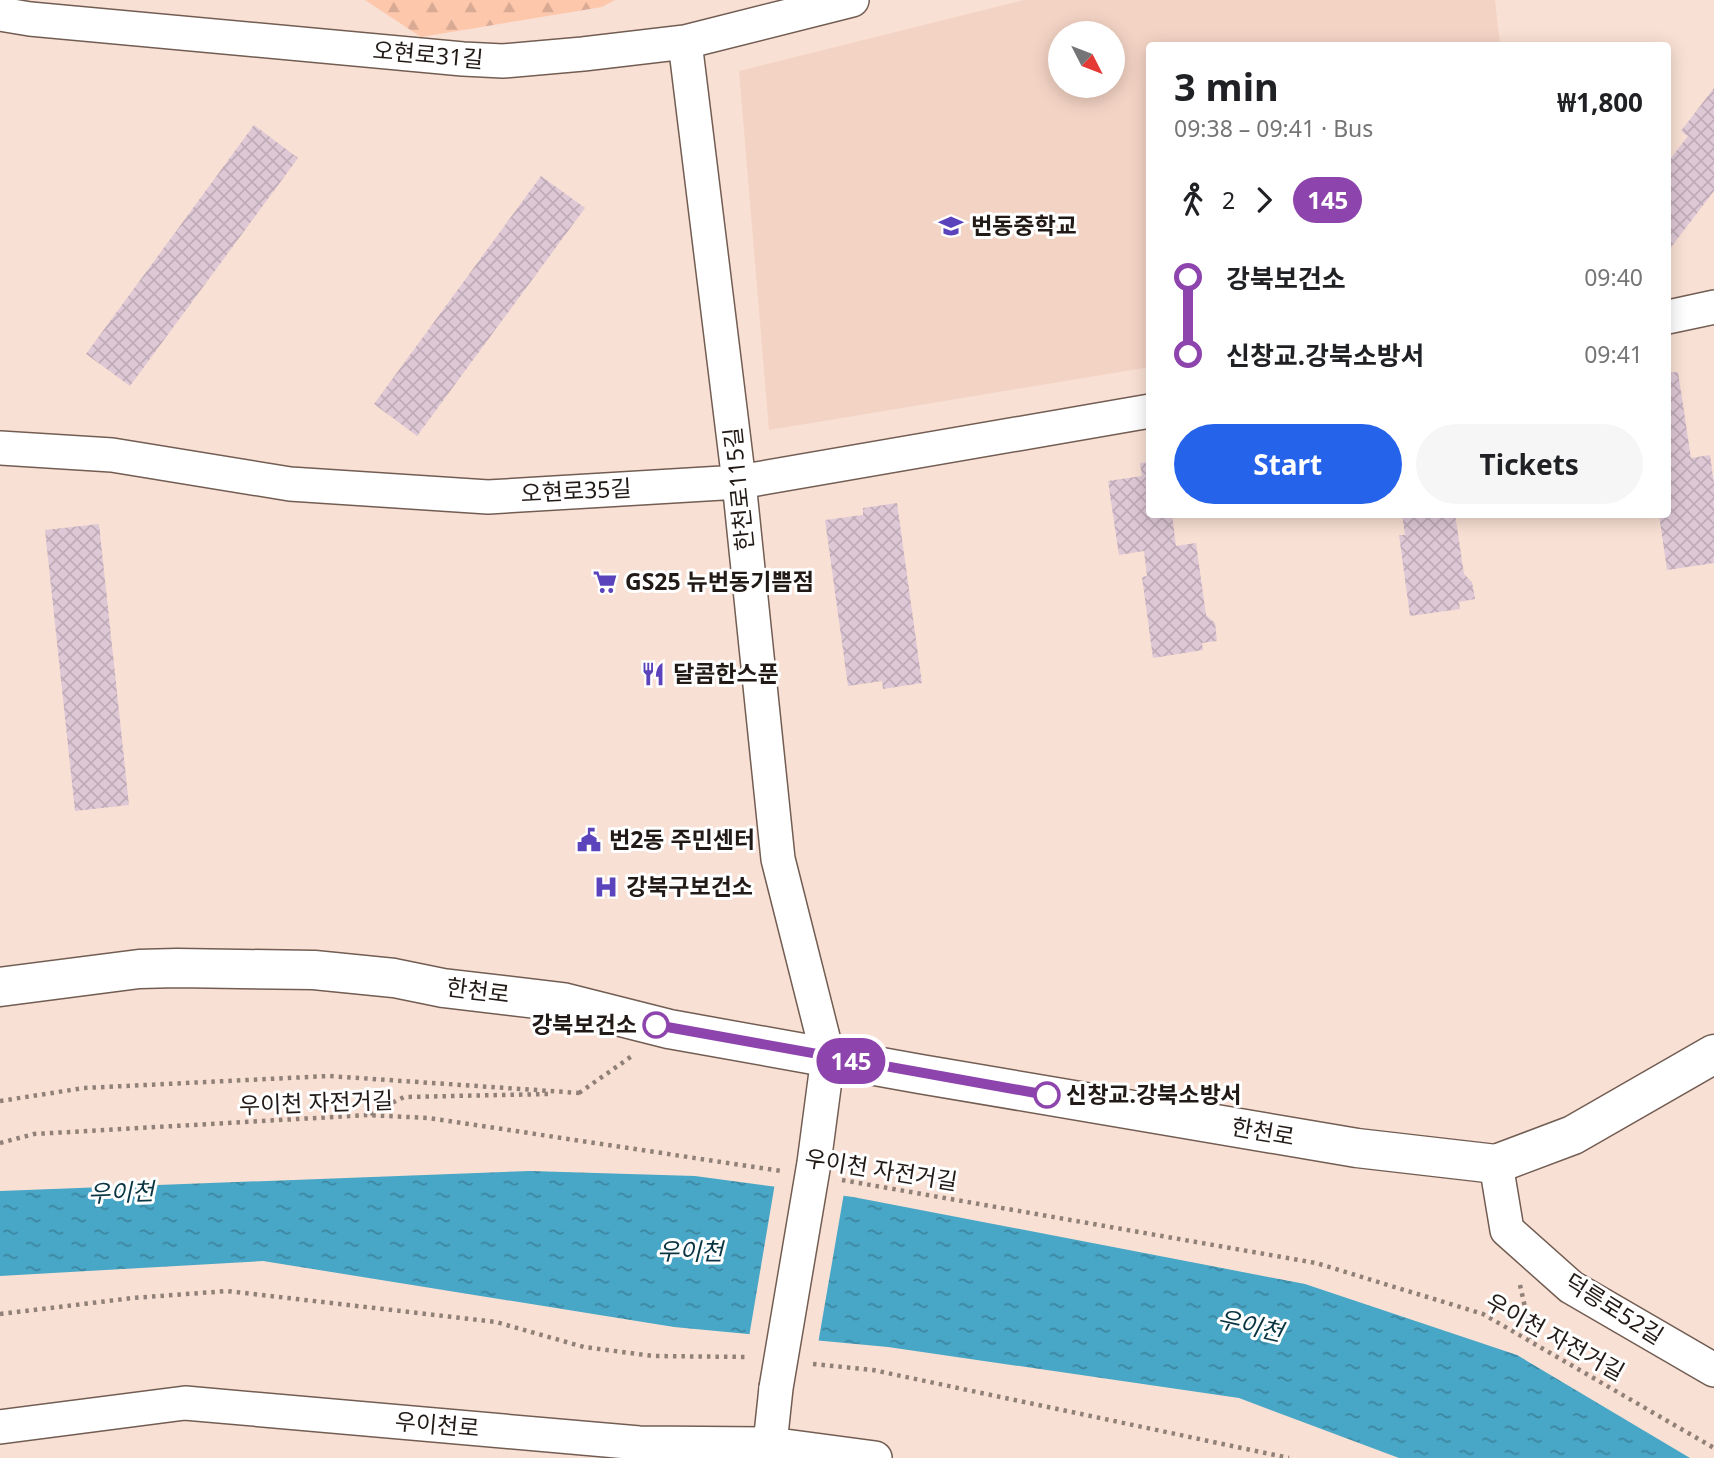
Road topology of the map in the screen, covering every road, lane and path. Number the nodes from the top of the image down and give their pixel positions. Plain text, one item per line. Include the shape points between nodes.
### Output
1 (852, 0) edge
2 (0, 14) edge
3 (685, 42) junction
4 (1714, 307) edge
5 (1671, 316) edge
6 (1146, 412) edge
7 (0, 449) edge
8 (738, 482) junction
9 (0, 987) edge
10 (669, 1029) junction
11 (1714, 1054) edge
12 (828, 1056) junction
13 (580, 1093) junction
14 (0, 1101) edge
15 (368, 1115) junction
16 (0, 1143) edge
17 (1496, 1164) junction
18 (812, 1171) junction
19 (0, 1314) edge
20 (758, 1358) dead end
21 (809, 1363) dead end
22 (1714, 1370) edge
23 (0, 1427) edge
24 (1714, 1448) edge
25 (768, 1451) edge
26 (854, 1457) edge
27 (1289, 1458) edge

1 - 3 street, 오현로31길
2 - 3 street, 오현로31길 via 503,61
3 - 8 street, 한천로115길
4 - 5 street
6 - 8 street, 오현로35길
7 - 8 street, 오현로35길 via 112,455 290,484 488,497
8 - 12 street, 한천로115길 via 778,859
9 - 10 main road, 한천로 via 139,969 314,970 562,1002
10 - 12 main road, 한천로
10 - 13 path
11 - 17 main road, 한천로 via 1573,1135
12 - 17 main road, 한천로 via 1357,1148
12 - 18 street
13 - 14 path via 329,1076 83,1088
13 - 15 path via 404,1097
15 - 16 path, 우이천 자전거길 via 34,1134
15 - 18 path, 우이천 자전거길 via 429,1118
17 - 22 street, 덕릉로52길 via 1507,1230 1571,1287
18 - 24 path, 우이천 자전거길 via 1329,1266 1483,1314
18 - 25 street, bridge
19 - 20 path via 227,1291 496,1322 584,1347 653,1356
21 - 27 path via 887,1373
23 - 25 street, 우이천로 via 186,1403
25 - 26 street, 우이천로

